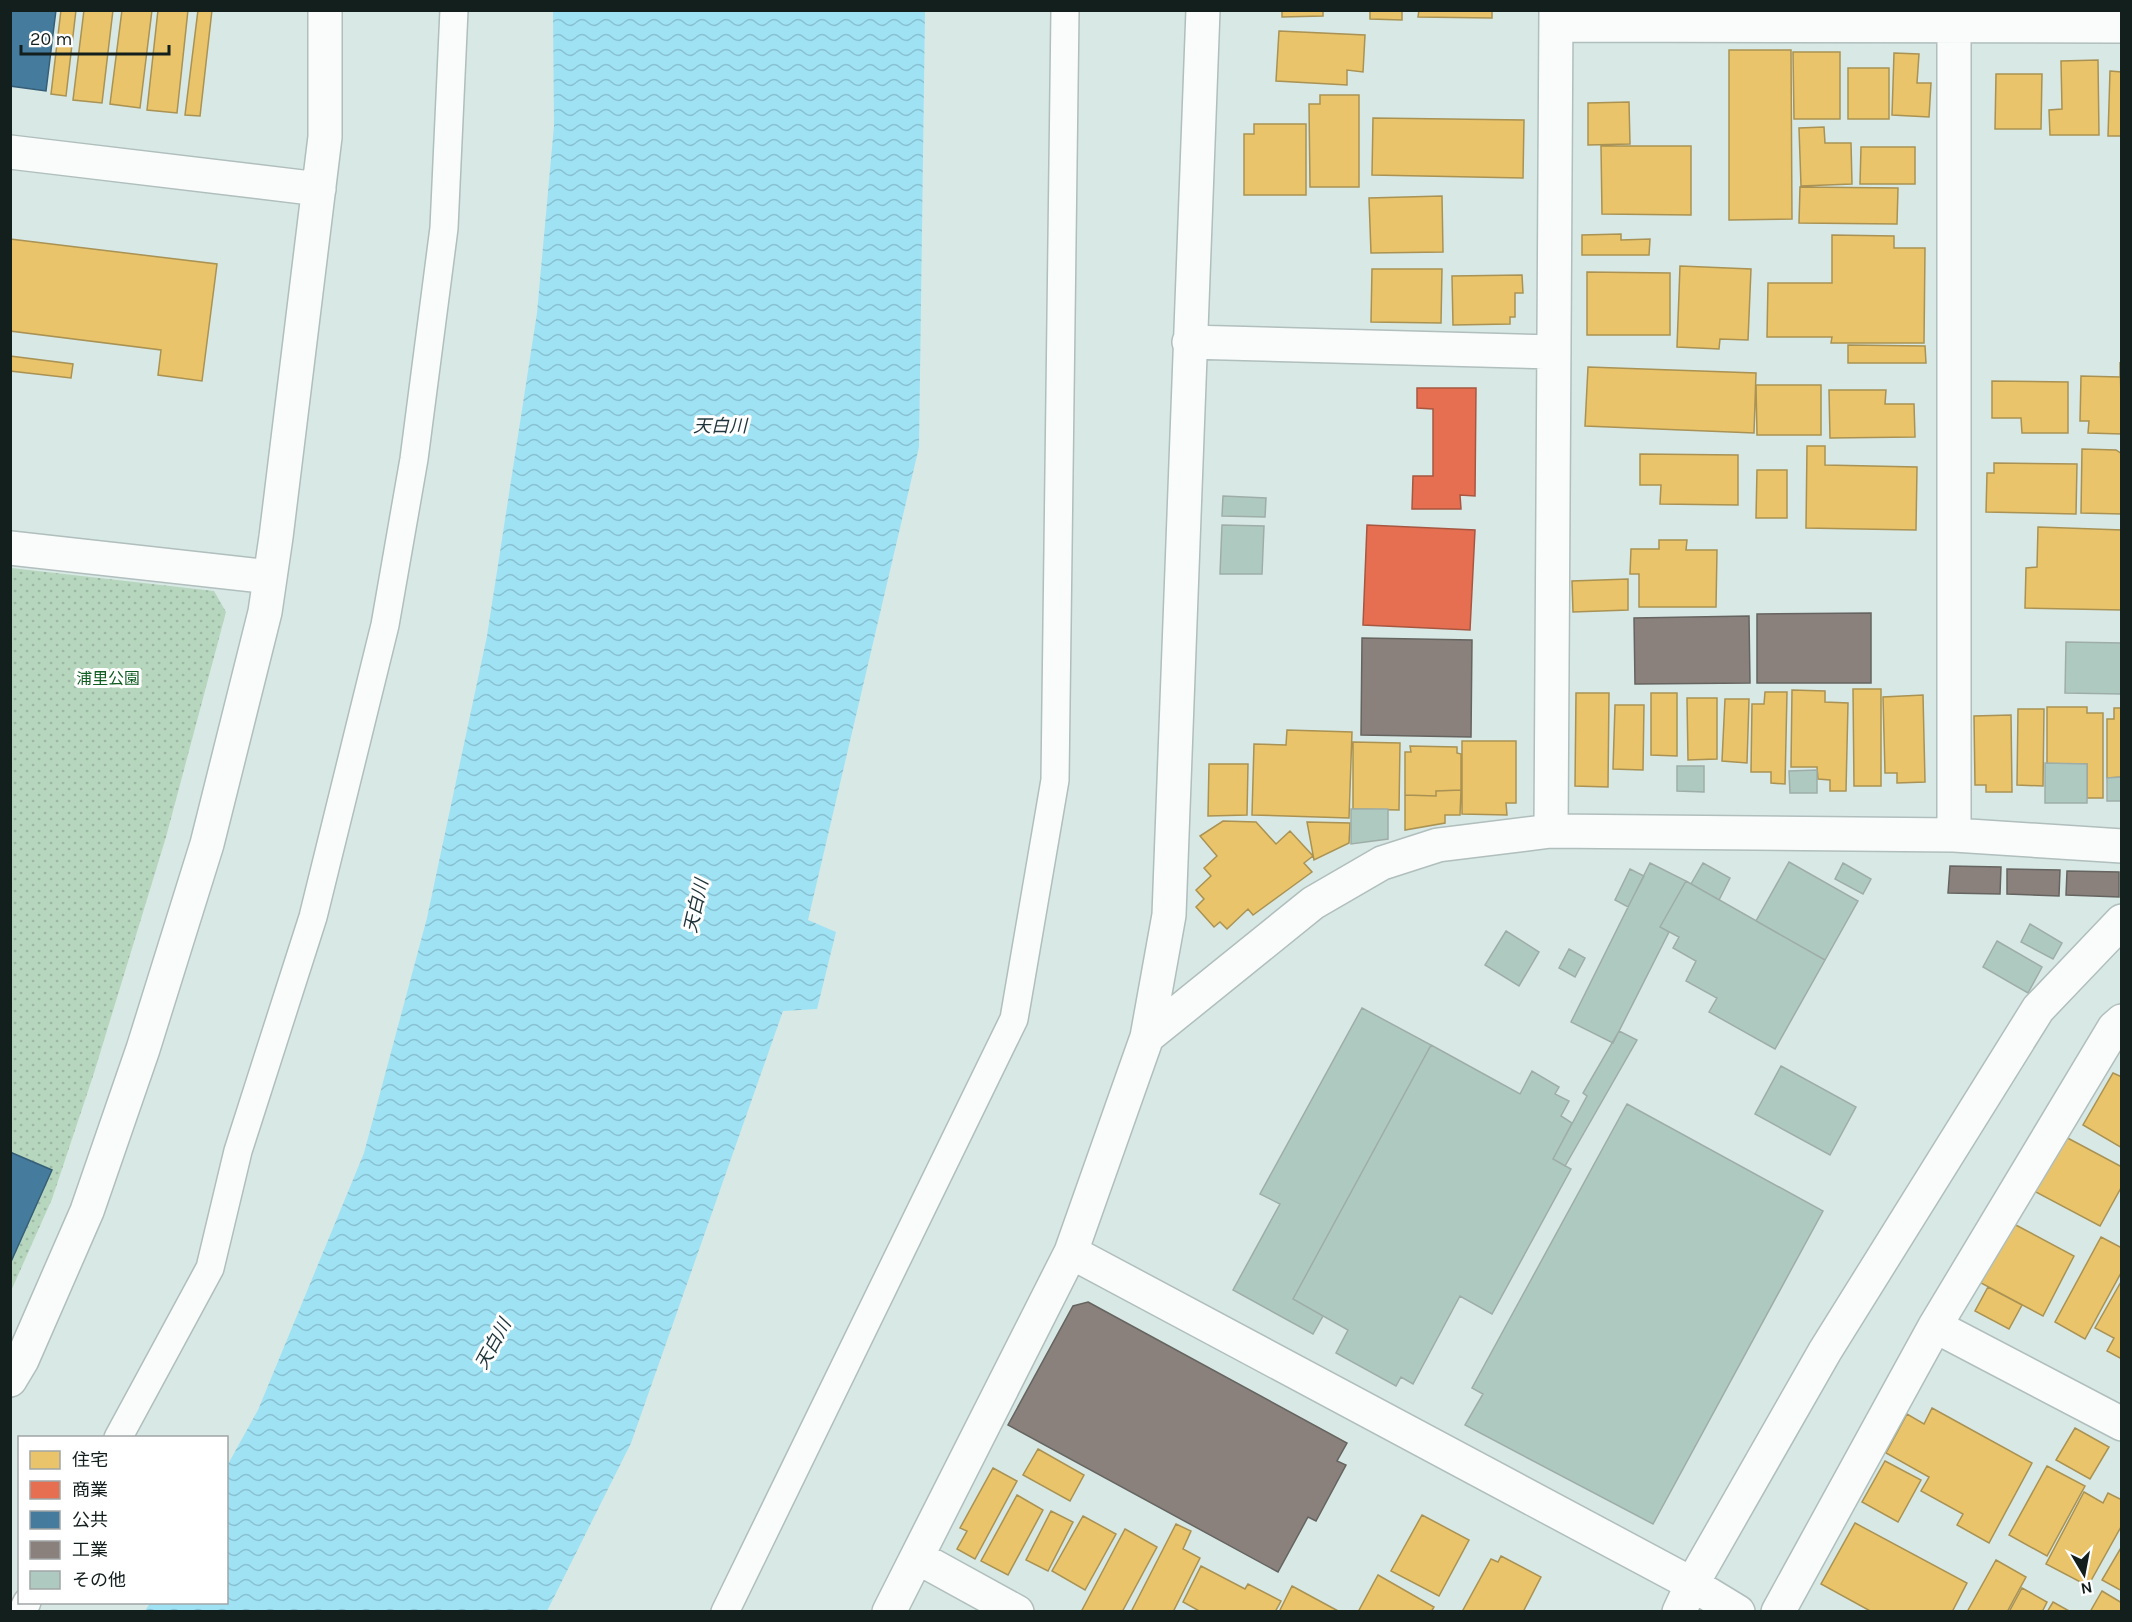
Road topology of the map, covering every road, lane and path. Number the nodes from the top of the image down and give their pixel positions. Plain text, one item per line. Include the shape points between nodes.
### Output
1 (325, 10) edge
2 (454, 10) edge
3 (1065, 10) edge
4 (1203, 10) edge
5 (1556, 18) edge
6 (1954, 24) junction
7 (2121, 26) edge
8 (10, 152) edge
9 (320, 189) junction
10 (1189, 342) junction
11 (1554, 352) junction
12 (10, 548) edge
13 (270, 577) junction
14 (1551, 831) junction
15 (1954, 835) junction
16 (2121, 846) edge
17 (2121, 921) edge
18 (2119, 1027) edge
19 (1148, 1037) junction
20 (1071, 1252) junction
21 (1935, 1326) junction
22 (10, 1380) edge
23 (2121, 1424) edge
24 (119, 1436) edge
25 (917, 1557) junction
26 (1686, 1598) edge
27 (725, 1611) edge
28 (889, 1611) edge
29 (1017, 1611) edge
30 (1738, 1611) edge
31 (1778, 1611) edge

1 - 9 street via 325,137
2 - 24 lane via 444,228 414,459 385,625 313,917 238,1151 210,1269
3 - 27 lane via 1055,780 1014,1019
4 - 10 street
5 - 6 street
5 - 11 street
6 - 7 street
6 - 15 street
8 - 9 street
9 - 13 street
10 - 11 street
10 - 19 street via 1168,915
11 - 14 street
12 - 13 street
13 - 22 street via 265,612 207,844 143,1049 87,1211
14 - 15 street
14 - 19 street via 1438,845 1382,863 1313,903
15 - 16 street
17 - 26 street via 2038,1009 1825,1351
18 - 21 street
19 - 20 street
20 - 25 street
20 - 26 street
21 - 23 street
21 - 31 street
25 - 28 street
25 - 29 street
26 - 30 street

